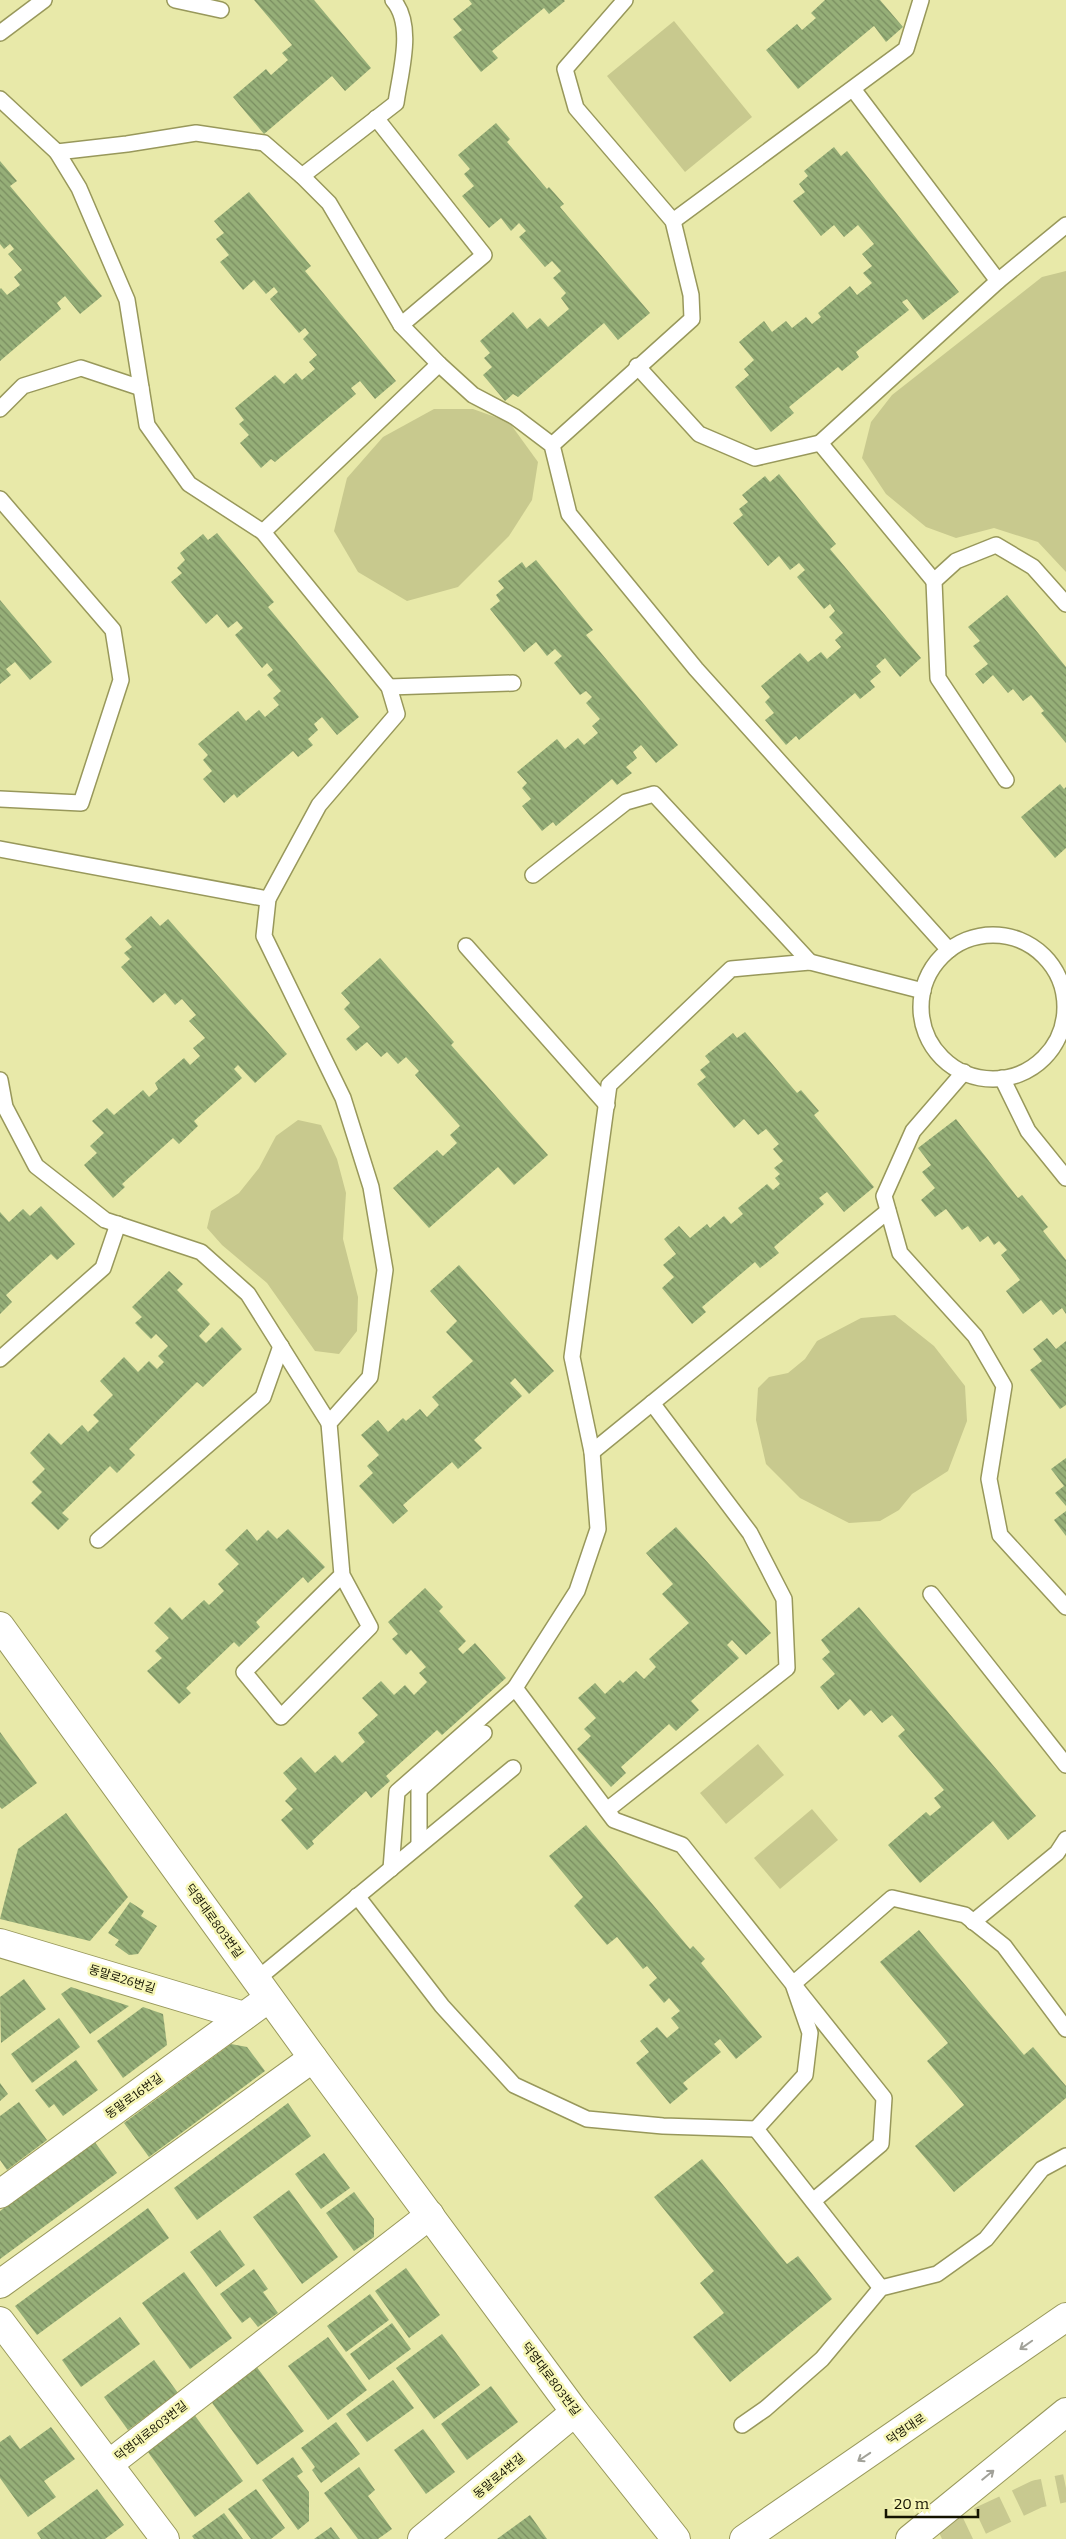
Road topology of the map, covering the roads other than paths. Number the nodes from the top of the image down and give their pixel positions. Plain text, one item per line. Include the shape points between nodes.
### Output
1 (44, 0) edge
2 (175, 0) edge
3 (393, 0) edge
4 (626, 0) edge
5 (920, 0) edge
6 (221, 10) dead end
7 (0, 33) edge
8 (853, 89) junction
9 (0, 99) edge
10 (376, 118) junction
11 (58, 152) junction
12 (302, 176) junction
13 (674, 221) junction
14 (1066, 225) edge
15 (998, 281) junction
16 (402, 325) junction
17 (439, 364) junction
18 (637, 366) junction
19 (141, 388) junction
20 (0, 409) edge
21 (820, 443) junction
22 (552, 445) junction
23 (0, 499) edge
24 (263, 532) junction
25 (934, 581) junction
26 (1066, 604) edge
27 (513, 683) dead end
28 (389, 687) junction
29 (1006, 780) dead end
30 (0, 799) edge
31 (0, 848) edge
32 (533, 875) dead end
33 (268, 899) junction
34 (466, 946) dead end
35 (949, 950) junction
36 (810, 962) junction
37 (923, 991) junction
38 (1066, 1017) edge
39 (964, 1072) junction
40 (1002, 1078) junction
41 (0, 1080) edge
42 (607, 1105) junction
43 (3, 1110) edge
44 (1066, 1178) edge
45 (888, 1211) junction
46 (118, 1224) junction
47 (281, 1346) junction
48 (0, 1359) edge
49 (652, 1403) junction
50 (329, 1423) junction
51 (592, 1452) junction
52 (98, 1540) dead end
53 (342, 1575) junction
54 (931, 1594) dead end
55 (1066, 1607) edge
56 (0, 1626) edge
57 (514, 1688) junction
58 (484, 1733) dead end
59 (1066, 1765) edge
60 (513, 1768) dead end
61 (607, 1810) junction
62 (1066, 1839) edge
63 (419, 1845) junction
64 (391, 1869) junction
65 (357, 1896) junction
66 (973, 1922) junction
67 (0, 1943) edge
68 (793, 1984) junction
69 (262, 1989) junction
70 (244, 2016) junction
71 (1066, 2028) edge
72 (313, 2058) junction
73 (756, 2129) junction
74 (1066, 2156) edge
75 (0, 2194) edge
76 (812, 2201) junction
77 (430, 2215) junction
78 (0, 2284) edge
79 (881, 2288) junction
80 (1066, 2317) edge
81 (0, 2321) edge
82 (575, 2412) junction
83 (1066, 2412) edge
84 (742, 2425) dead end
85 (109, 2464) junction
86 (165, 2539) edge
87 (422, 2539) edge
88 (676, 2539) edge
89 (744, 2539) edge
90 (910, 2539) edge

1 - 7 lane
2 - 6 lane
3 - 10 lane via 399,7 404,36 396,103
4 - 13 lane via 565,69 576,108
5 - 8 lane via 906,49
8 - 13 lane
8 - 15 lane
9 - 11 lane
10 - 12 lane
10 - 16 lane via 484,255
11 - 12 lane via 196,133 264,143
11 - 19 lane via 78,188 127,300
12 - 16 lane via 329,203
13 - 18 lane via 692,295 692,318
14 - 15 lane
15 - 21 lane
16 - 17 lane
17 - 22 lane via 474,395 515,417
17 - 24 lane
18 - 21 lane via 699,434 747,455 756,458
18 - 22 lane
19 - 20 lane via 81,368 23,386
19 - 24 lane via 147,425 189,484
21 - 25 lane
22 - 35 lane via 568,514 696,669
23 - 30 lane via 113,630 121,680 81,802
24 - 28 lane
25 - 26 lane via 956,561 996,545 1033,568
25 - 29 lane via 938,678
27 - 28 lane
28 - 33 lane via 397,714 319,806
31 - 33 lane
32 - 36 lane via 626,802 654,794
33 - 50 lane via 264,936 343,1098 371,1187 385,1270 370,1378
34 - 42 lane
35 - 37 lane via 928,976
35 - 38 lane via 985,934 1009,936 1032,945 1050,962 1061,982
36 - 37 lane
36 - 42 lane via 731,969 609,1085
37 - 39 lane via 923,1023 932,1046 948,1064
38 - 40 lane via 1052,1049 1036,1066 1014,1077
39 - 40 lane via 991,1080
39 - 45 lane via 913,1131 884,1196
40 - 44 lane via 1028,1131
41 - 43 lane
42 - 51 lane via 572,1356
43 - 46 lane via 36,1166 105,1220
45 - 49 lane
45 - 55 lane via 900,1253 975,1336 1004,1386 990,1479 1000,1535
46 - 47 lane via 201,1252 248,1294
46 - 48 lane via 103,1268
47 - 50 lane
47 - 52 lane via 264,1397
49 - 51 lane
49 - 61 lane via 750,1532 784,1598 787,1668
50 - 53 lane
51 - 57 lane via 598,1529 577,1591
53 - 53 lane via 370,1627 281,1717 244,1672
54 - 59 lane
56 - 69 street, 덕영대로803번길
57 - 61 lane
57 - 64 lane via 397,1792
58 - 63 lane via 418,1790
60 - 63 lane
61 - 68 lane via 614,1820 682,1845
62 - 66 lane via 1057,1853
63 - 64 lane
64 - 65 lane
65 - 69 lane
65 - 73 lane via 442,2006 514,2085 587,2119
66 - 68 lane via 964,1915 892,1898
66 - 71 lane via 1004,1946
67 - 70 street, 동말로26번길
68 - 73 lane via 810,2033 805,2075
68 - 76 lane via 884,2098 881,2144
69 - 70 street, 동말로16번길
69 - 72 street, 덕영대로803번길
70 - 75 street, 동말로16번길
72 - 77 street, 덕영대로803번길
72 - 78 street
73 - 76 lane
74 - 79 lane via 1042,2169 986,2239 954,2262 937,2274
76 - 79 lane
77 - 82 street, 덕영대로803번길
77 - 85 street, 덕영대로803번길
79 - 84 lane via 822,2359
80 -> 89 street, 덕영대로
81 - 85 street
82 - 87 street, 동말로4번길
82 - 88 street, 덕영대로803번길
90 -> 83 street
85 - 86 street

